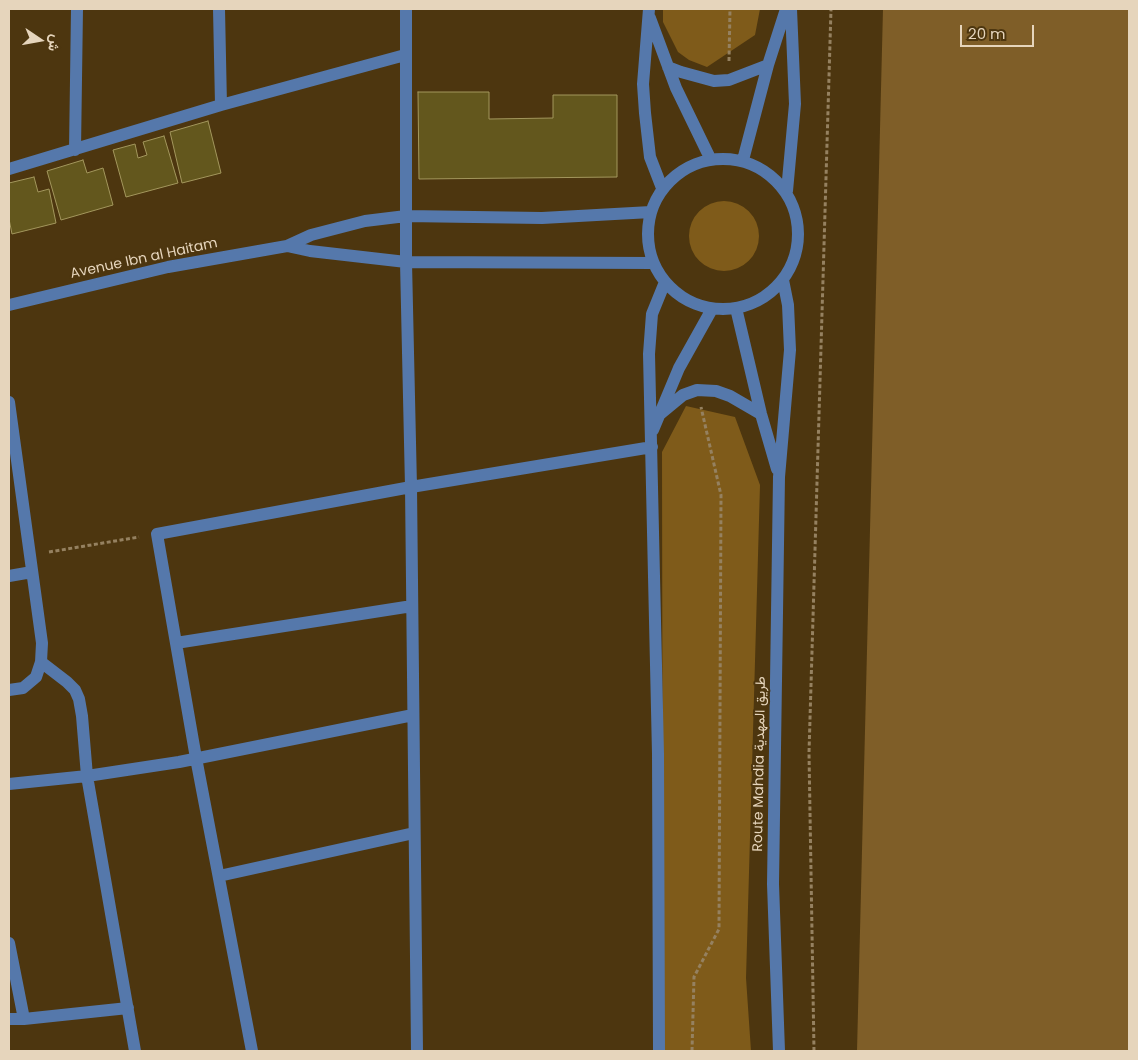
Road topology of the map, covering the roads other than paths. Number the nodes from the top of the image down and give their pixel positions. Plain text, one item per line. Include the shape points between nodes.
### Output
1 (77, 9) edge
2 (219, 9) edge
3 (406, 9) edge
4 (786, 9) edge
5 (791, 9) edge
6 (649, 12) edge
7 (405, 55) junction
8 (768, 65) junction
9 (668, 67) junction
10 (221, 105) junction
11 (75, 150) junction
12 (710, 158) junction
13 (743, 160) junction
14 (9, 169) edge
15 (662, 188) junction
16 (787, 191) junction
17 (651, 212) junction
18 (406, 216) junction
19 (287, 246) junction
20 (406, 262) junction
21 (653, 263) junction
22 (783, 280) junction
23 (664, 282) junction
24 (9, 305) edge
25 (736, 308) junction
26 (712, 310) junction
27 (9, 402) edge
28 (761, 414) junction
29 (658, 416) junction
30 (652, 432) junction
31 (652, 447) junction
32 (13, 456) edge
33 (779, 477) junction
34 (411, 488) junction
35 (32, 572) junction
36 (9, 576) edge
37 (412, 606) junction
38 (176, 643) junction
39 (41, 662) junction
40 (9, 690) edge
41 (413, 715) junction
42 (196, 758) junction
43 (87, 776) junction
44 (9, 784) edge
45 (414, 833) junction
46 (219, 876) junction
47 (9, 942) edge
48 (128, 1008) junction
49 (9, 1018) edge
50 (24, 1018) junction
51 (135, 1051) edge
52 (252, 1051) edge
53 (416, 1051) edge
54 (659, 1051) edge
55 (778, 1051) edge

1 - 11 street
2 - 10 street
3 - 7 street
4 - 8 street
5 - 16 street via 795,104
6 - 9 street
6 - 15 street via 643,84 645,121 650,157
7 - 10 street
7 - 18 street
8 - 9 street via 729,80 714,81
8 - 13 street
9 - 12 street
10 - 11 street
11 - 14 street
12 - 13 street
12 - 15 street via 679,171
13 - 16 street via 770,173
15 - 17 street
16 - 22 street via 797,213 799,237 795,260
17 - 18 street via 542,218
17 - 21 street via 648,244
18 - 19 street via 365,220 332,228
18 - 20 street
19 - 20 street
19 - 24 street, Avenue Ibn al Haitam via 168,267
20 - 21 street
20 - 34 street
21 - 23 street
22 - 25 street via 766,297
22 - 33 street, Route Mahdia طريق المهدية via 790,350
23 - 26 street via 680,296
23 - 30 street via 650,329
25 - 26 street
25 - 28 street, Route Mahdia طريق المهدية
26 - 29 street via 679,368
27 - 32 street
28 - 29 street via 730,396 697,390 683,395
28 - 33 street, Route Mahdia طريق المهدية
29 - 30 street
30 - 31 street
31 - 34 street
31 - 54 street
32 - 35 street
33 - 55 street, Route Mahdia طريق المهدية via 773,884
34 - 37 street
34 - 38 street via 157,534
35 - 36 street
35 - 39 street via 42,643
37 - 38 street
37 - 41 street
38 - 42 street
39 - 40 street via 36,677 23,688
39 - 43 street via 68,682 79,699
41 - 42 street
41 - 45 street
42 - 43 street
42 - 46 street
43 - 44 street
43 - 48 street
45 - 46 street
45 - 53 street
46 - 52 street
47 - 50 street
48 - 50 street
48 - 51 street
49 - 50 street

